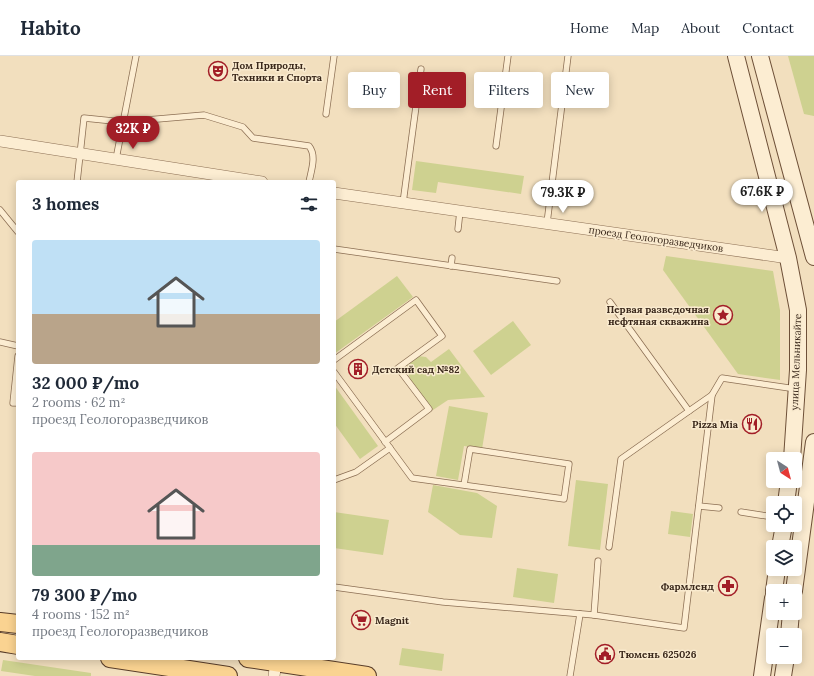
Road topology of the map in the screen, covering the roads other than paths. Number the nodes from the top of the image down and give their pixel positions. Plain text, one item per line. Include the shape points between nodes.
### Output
1 (136, 56) edge
2 (334, 56) edge
3 (508, 56) edge
4 (568, 56) edge
5 (736, 56) edge
6 (760, 56) edge
7 (421, 69) dead end
8 (326, 114) dead end
9 (123, 122) junction
10 (0, 141) edge
11 (496, 146) dead end
12 (81, 153) junction
13 (116, 159) junction
14 (77, 180) edge
15 (249, 180) edge
16 (309, 180) edge
17 (336, 193) edge
18 (403, 203) junction
19 (0, 210) edge
20 (460, 211) junction
21 (547, 223) junction
22 (458, 229) dead end
23 (16, 230) edge
24 (336, 250) edge
25 (814, 257) edge
26 (452, 258) dead end
27 (788, 258) junction
28 (451, 266) junction
29 (557, 282) dead end
30 (610, 302) dead end
31 (0, 342) edge
32 (16, 346) edge
33 (336, 359) edge
34 (16, 375) edge
35 (336, 375) edge
36 (796, 389) junction
37 (712, 395) junction
38 (16, 403) edge
39 (689, 411) junction
40 (385, 442) junction
41 (814, 442) edge
42 (390, 448) junction
43 (792, 452) edge
44 (336, 479) edge
45 (464, 485) junction
46 (699, 506) junction
47 (719, 508) dead end
48 (741, 512) dead end
49 (766, 516) edge
50 (609, 546) dead end
51 (598, 561) dead end
52 (795, 584) edge
53 (336, 587) edge
54 (580, 614) junction
55 (594, 615) junction
56 (770, 620) edge
57 (0, 622) edge
58 (16, 624) edge
59 (0, 642) edge
60 (16, 645) edge
61 (123, 660) edge
62 (258, 660) edge
63 (785, 664) edge
64 (284, 665) edge
65 (228, 676) edge
66 (367, 676) edge
67 (570, 676) edge
68 (762, 676) edge
69 (783, 676) edge

1 - 9 lane
2 - 8 lane
3 - 11 lane
4 - 21 lane
5 - 27 main road, улица Мельникайте
6 - 25 main road
7 - 18 lane
9 - 12 lane via 84,118
9 - 13 lane
9 - 16 lane via 204,115 242,127 253,138 304,144 311,150 313,164
10 - 12 street
12 - 13 street
12 - 14 lane
13 - 15 street
17 - 18 street, проезд Геологоразведчиков
18 - 20 street, проезд Геологоразведчиков
19 - 23 lane
20 - 21 street, проезд Геологоразведчиков
20 - 22 lane
21 - 27 street, проезд Геологоразведчиков
24 - 28 lane
26 - 28 lane
27 - 36 main road, улица Мельникайте via 798,310
28 - 29 lane
30 - 39 lane
31 - 32 lane
33 - 40 lane via 416,300 442,336 398,368 429,409
34 - 38 lane via 13,403
35 - 40 lane
36 - 37 lane via 722,378
36 - 43 main road, улица Мельникайте
37 - 39 lane
37 - 46 lane
39 - 50 lane via 621,458
40 - 42 lane
41 - 52 main road
42 - 44 lane via 356,472
42 - 45 lane via 412,478
45 - 45 lane via 564,499 569,464 470,449
46 - 47 lane
46 - 55 lane via 684,628
48 - 49 lane
51 - 55 lane
53 - 54 lane via 443,602
54 - 55 lane
54 - 67 lane
56 - 68 main road
57 - 58 main road
59 - 60 main road
61 - 65 main road
62 - 64 main road
63 - 69 main road
64 - 66 main road

